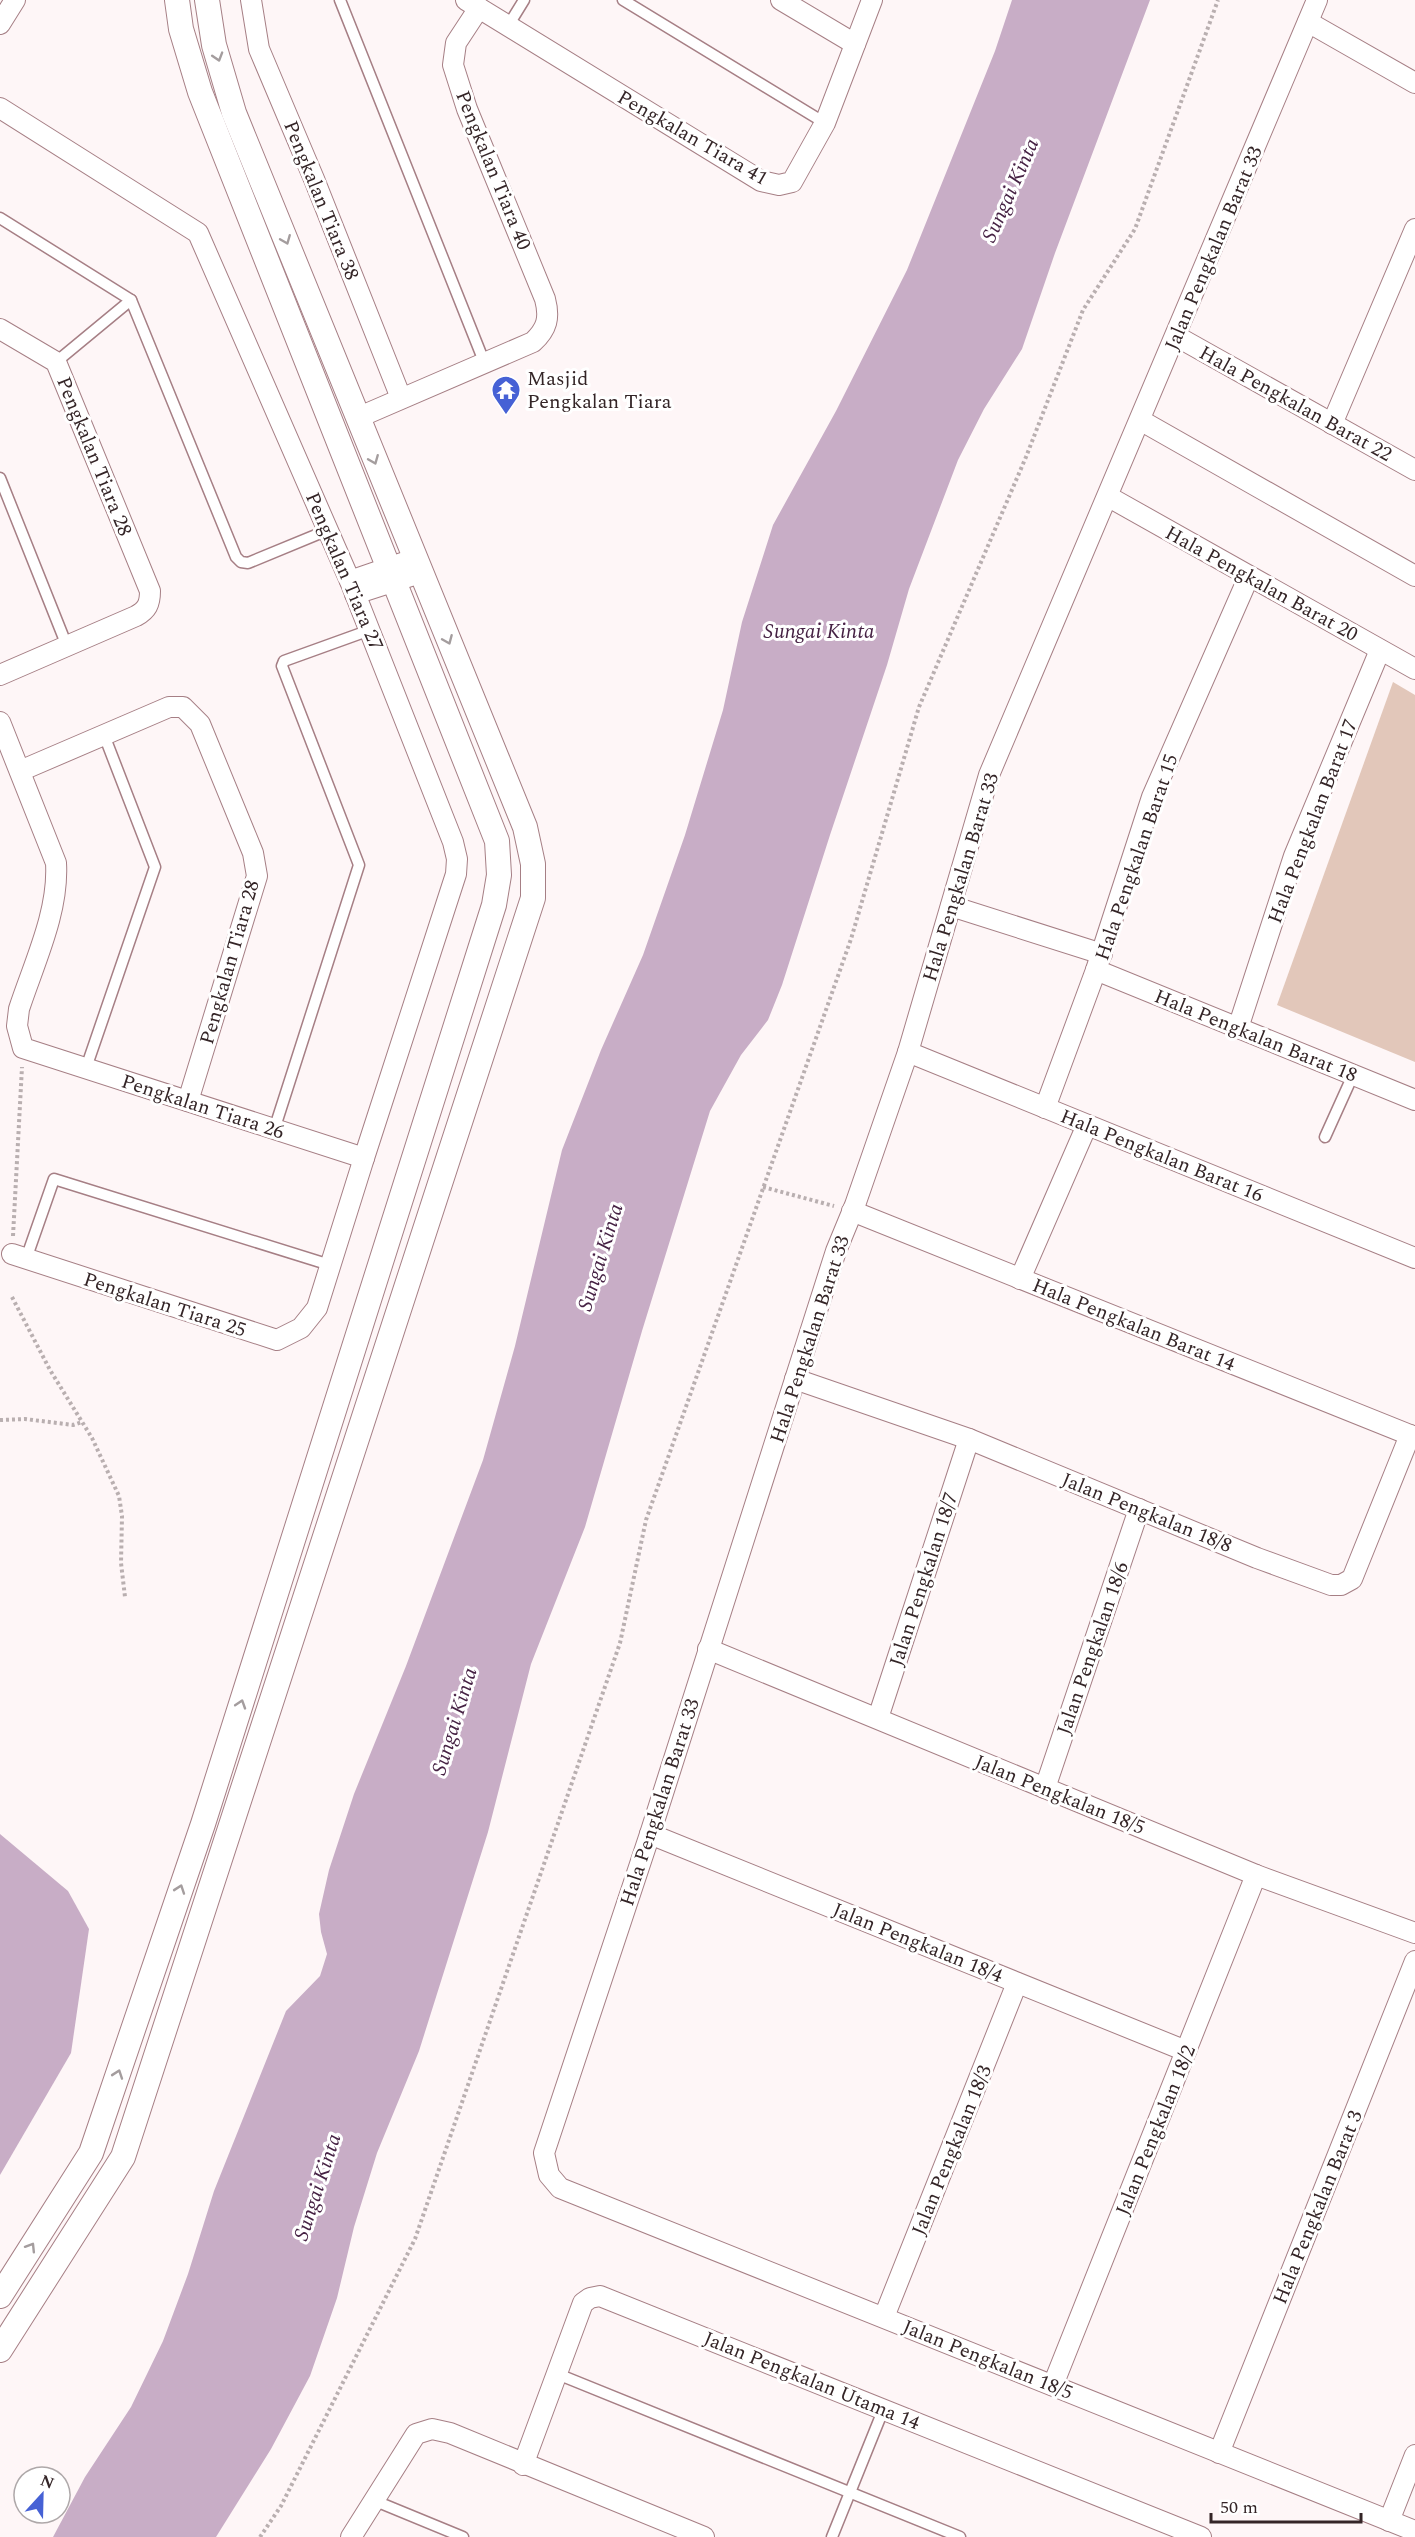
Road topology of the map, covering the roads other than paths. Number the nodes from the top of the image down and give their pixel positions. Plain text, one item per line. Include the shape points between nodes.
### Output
1 (15, 0) edge
2 (177, 0) edge
3 (207, 0) edge
4 (251, 0) edge
5 (340, 0) edge
6 (524, 0) edge
7 (623, 0) edge
8 (781, 0) edge
9 (872, 0) edge
10 (1317, 0) edge
11 (472, 4) edge
12 (1308, 22) junction
13 (0, 24) edge
14 (508, 26) junction
15 (855, 44) junction
16 (1415, 83) edge
17 (0, 108) edge
18 (825, 123) junction
19 (0, 218) edge
20 (1415, 230) edge
21 (131, 300) junction
22 (0, 329) edge
23 (1176, 336) junction
24 (56, 362) junction
25 (485, 364) junction
26 (401, 398) junction
27 (357, 418) junction
28 (1140, 420) junction
29 (1332, 424) junction
30 (1415, 470) edge
31 (0, 478) edge
32 (1109, 496) junction
33 (328, 530) junction
34 (417, 566) junction
35 (391, 575) junction
36 (1249, 576) junction
37 (1415, 576) edge
38 (353, 587) junction
39 (370, 630) junction
40 (67, 646) junction
41 (1380, 650) junction
42 (1415, 669) edge
43 (0, 675) edge
44 (0, 722) edge
45 (104, 735) junction
46 (20, 771) junction
47 (951, 906) junction
48 (1099, 962) junction
49 (1238, 1028) junction
50 (908, 1052) junction
51 (86, 1068) junction
52 (1353, 1075) junction
53 (1415, 1100) edge
54 (188, 1101) junction
55 (1045, 1108) junction
56 (1087, 1125) junction
57 (274, 1130) junction
58 (1325, 1137) dead end
59 (364, 1158) junction
60 (852, 1211) junction
61 (19, 1257) joint
62 (1415, 1258) edge
63 (330, 1265) junction
64 (1020, 1279) junction
65 (795, 1379) junction
66 (1413, 1436) edge
67 (969, 1439) junction
68 (1139, 1509) junction
69 (708, 1649) junction
70 (878, 1718) junction
71 (1045, 1788) junction
72 (650, 1834) junction
73 (1256, 1875) junction
74 (1415, 1933) edge
75 (1415, 1961) edge
76 (1017, 1983) junction
77 (1186, 2051) junction
78 (560, 2188) joint
79 (0, 2296) edge
80 (884, 2317) junction
81 (0, 2350) edge
82 (555, 2373) junction
83 (1053, 2385) junction
84 (884, 2408) junction
85 (1219, 2453) junction
86 (1415, 2455) edge
87 (523, 2465) junction
88 (850, 2492) junction
89 (373, 2500) junction
90 (1389, 2521) junction
91 (1415, 2531) edge
92 (351, 2537) edge
93 (463, 2537) edge
94 (704, 2537) edge
95 (832, 2537) edge
96 (960, 2537) edge
97 (1202, 2537) edge

1 - 13 street
2 - 35 street via 181,29 200,92
3 -> 27 street via 214,45 234,113
4 - 26 street, Pengkalan Tiara 38 via 259,49
5 - 25 lane
6 - 14 lane
7 - 18 lane
8 - 15 street
9 - 15 street, Pengkalan Tiara 41
10 - 12 street, Jalan Pengkalan Barat 33
11 - 14 street, Pengkalan Tiara 41
11 - 25 street, Pengkalan Tiara 40 via 456,43 453,65 549,314 547,326 533,342
12 - 16 street
12 - 23 street, Jalan Pengkalan Barat 33
14 - 18 street, Pengkalan Tiara 41 via 762,181 779,185 792,182
15 - 18 street, Pengkalan Tiara 41
17 - 33 street, Pengkalan Tiara 27 via 198,233
19 - 21 lane
20 - 29 street
21 - 24 lane
21 - 33 lane via 236,557 249,563
22 - 24 street, Pengkalan Tiara 28
23 - 28 street, Jalan Pengkalan Barat 33
23 - 29 street, Hala Pengkalan Barat 22
24 - 40 street, Pengkalan Tiara 28 via 150,591 145,611
25 - 26 street
26 - 27 street
27 -> 34 street
28 - 32 street, Jalan Pengkalan Barat 33
28 - 37 street
29 - 30 street, Hala Pengkalan Barat 22
31 - 40 lane
32 - 36 street, Hala Pengkalan Barat 20
32 - 47 street, Hala Pengkalan Barat 33 via 989,775
33 - 38 street, Pengkalan Tiara 27
34 - 35 street
34 -> 81 street via 525,827 533,864 533,898 123,2157
35 - 38 street
79 -> 35 street via 91,2153 202,1824 494,905 499,875 497,841
36 - 41 street, Hala Pengkalan Barat 20
36 - 48 street, Hala Pengkalan Barat 15 via 1152,797
38 - 39 street, Pengkalan Tiara 27
39 - 57 lane via 284,661 282,666 360,865
39 - 59 street, Pengkalan Tiara 27 via 457,859 456,874
40 - 43 street
41 - 42 street, Hala Pengkalan Barat 20
41 - 49 street, Hala Pengkalan Barat 17 via 1294,856
44 - 46 street
45 - 46 street
45 - 51 lane via 155,867
45 - 54 street, Pengkalan Tiara 28 via 169,707 183,707 200,724 253,853 257,876
46 - 51 street, Pengkalan Tiara 26 via 56,863 57,881 17,1026 23,1048
47 - 48 street, Hala Pengkalan Barat 18
47 - 50 street, Hala Pengkalan Barat 33
48 - 49 street, Hala Pengkalan Barat 18
48 - 55 street, Hala Pengkalan Barat 15
49 - 52 street, Hala Pengkalan Barat 18
50 - 55 street, Hala Pengkalan Barat 16
50 - 60 street, Hala Pengkalan Barat 33
51 - 54 street, Pengkalan Tiara 26
52 - 53 street, Hala Pengkalan Barat 18
52 - 58 lane
54 - 57 street, Pengkalan Tiara 26
55 - 56 street, Hala Pengkalan Barat 16
56 - 62 street, Hala Pengkalan Barat 16
56 - 64 street
57 - 59 street, Pengkalan Tiara 26
59 - 63 street
60 - 64 street, Hala Pengkalan Barat 14
60 - 65 street, Hala Pengkalan Barat 33
61 - 63 street, Pengkalan Tiara 25 via 277,1340 301,1328 317,1308
61 - 63 lane via 52,1181 57,1179
64 - 66 street, Hala Pengkalan Barat 14
65 - 67 street, Jalan Pengkalan 18/8
65 - 69 street, Hala Pengkalan Barat 33
66 - 68 street, Jalan Pengkalan 18/8 via 1352,1580 1341,1585 1330,1585 1257,1558
67 - 68 street, Jalan Pengkalan 18/8
67 - 70 street, Jalan Pengkalan 18/7
68 - 71 street, Jalan Pengkalan 18/6
69 - 70 street, Jalan Pengkalan 18/5
69 - 72 street, Hala Pengkalan Barat 33
70 - 71 street, Jalan Pengkalan 18/5
71 - 73 street, Jalan Pengkalan 18/5
72 - 76 street, Jalan Pengkalan 18/4
72 - 78 street, Hala Pengkalan Barat 33 via 544,2153 549,2175
73 - 74 street, Jalan Pengkalan 18/5
73 - 77 street, Jalan Pengkalan 18/2
75 - 85 street, Hala Pengkalan Barat 3
76 - 77 street, Jalan Pengkalan 18/4
76 - 80 street, Jalan Pengkalan 18/3
77 - 83 street, Jalan Pengkalan 18/2
78 - 80 street, Jalan Pengkalan 18/5
80 - 83 street, Jalan Pengkalan 18/5
82 - 84 street, Jalan Pengkalan Utama 14 via 582,2303 600,2296
82 - 87 street, Jalan Pengkalan Utama 14
82 - 88 lane
83 - 85 street, Jalan Pengkalan 18/5
84 - 88 lane
84 - 97 street, Jalan Pengkalan Utama 14
85 - 90 street, Jalan Pengkalan 18/5
86 - 90 street
87 - 89 street via 432,2429 416,2434
87 - 94 street
88 - 95 lane
88 - 96 lane
89 - 92 street
89 - 93 lane
90 - 91 street, Jalan Pengkalan 18/5

